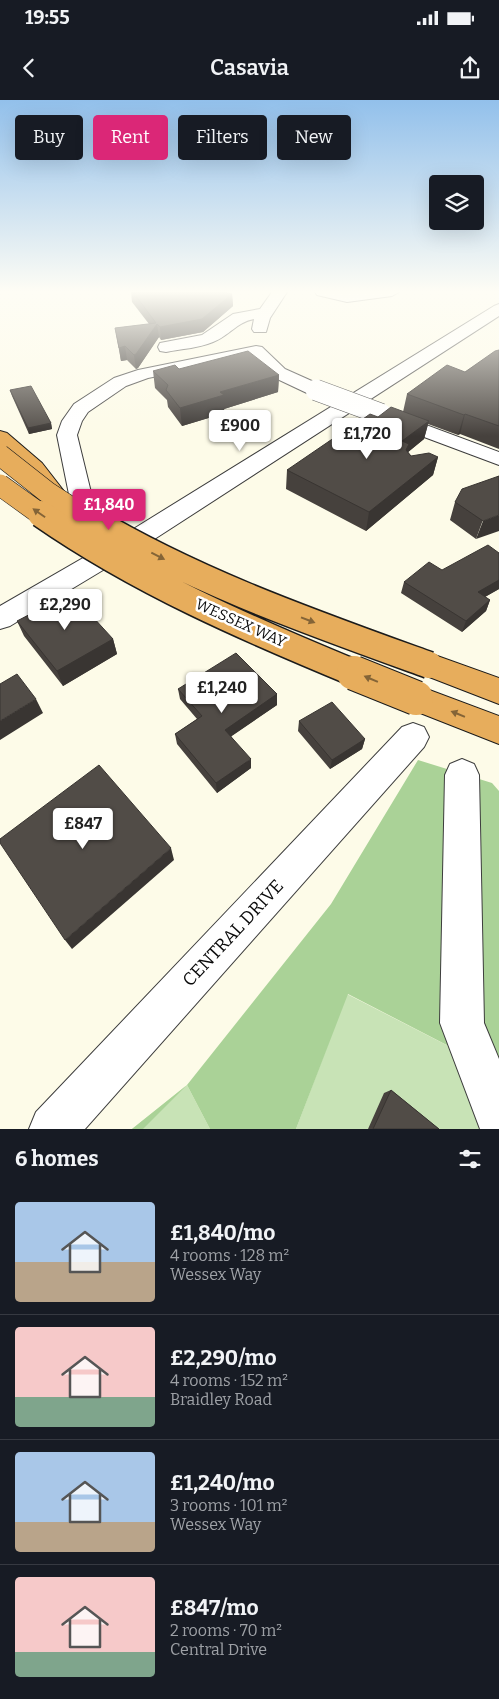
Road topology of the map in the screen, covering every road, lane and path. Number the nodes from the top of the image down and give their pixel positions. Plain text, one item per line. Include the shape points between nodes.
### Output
1 (202, 340) edge
2 (262, 340) edge
3 (449, 340) edge
4 (166, 348) dead end
5 (256, 351) junction
6 (0, 437) edge
7 (0, 454) edge
8 (499, 459) edge
9 (0, 485) edge
10 (62, 502) junction
11 (120, 548) junction
12 (0, 619) edge
13 (499, 691) edge
14 (499, 730) edge
15 (412, 737) dead end
16 (462, 775) dead end
17 (499, 1117) edge
18 (53, 1129) edge

1 - 4 street
2 - 5 street
3 - 11 street via 400,370 325,430
5 - 8 street, bridge via 279,373 316,390 381,414 441,445
5 - 11 street via 120,382 81,408 72,421 67,436 86,519 97,534
6 - 10 highway, bridge via 34,468
7 - 10 highway, WESSEX WAY, bridge
14 -> 9 highway, WESSEX WAY, bridge via 416,698 217,612 128,569 65,531
10 -> 13 highway, WESSEX WAY, bridge via 111,532 220,585
11 - 12 street
15 - 18 street, CENTRAL DRIVE
16 - 17 street via 462,1023

